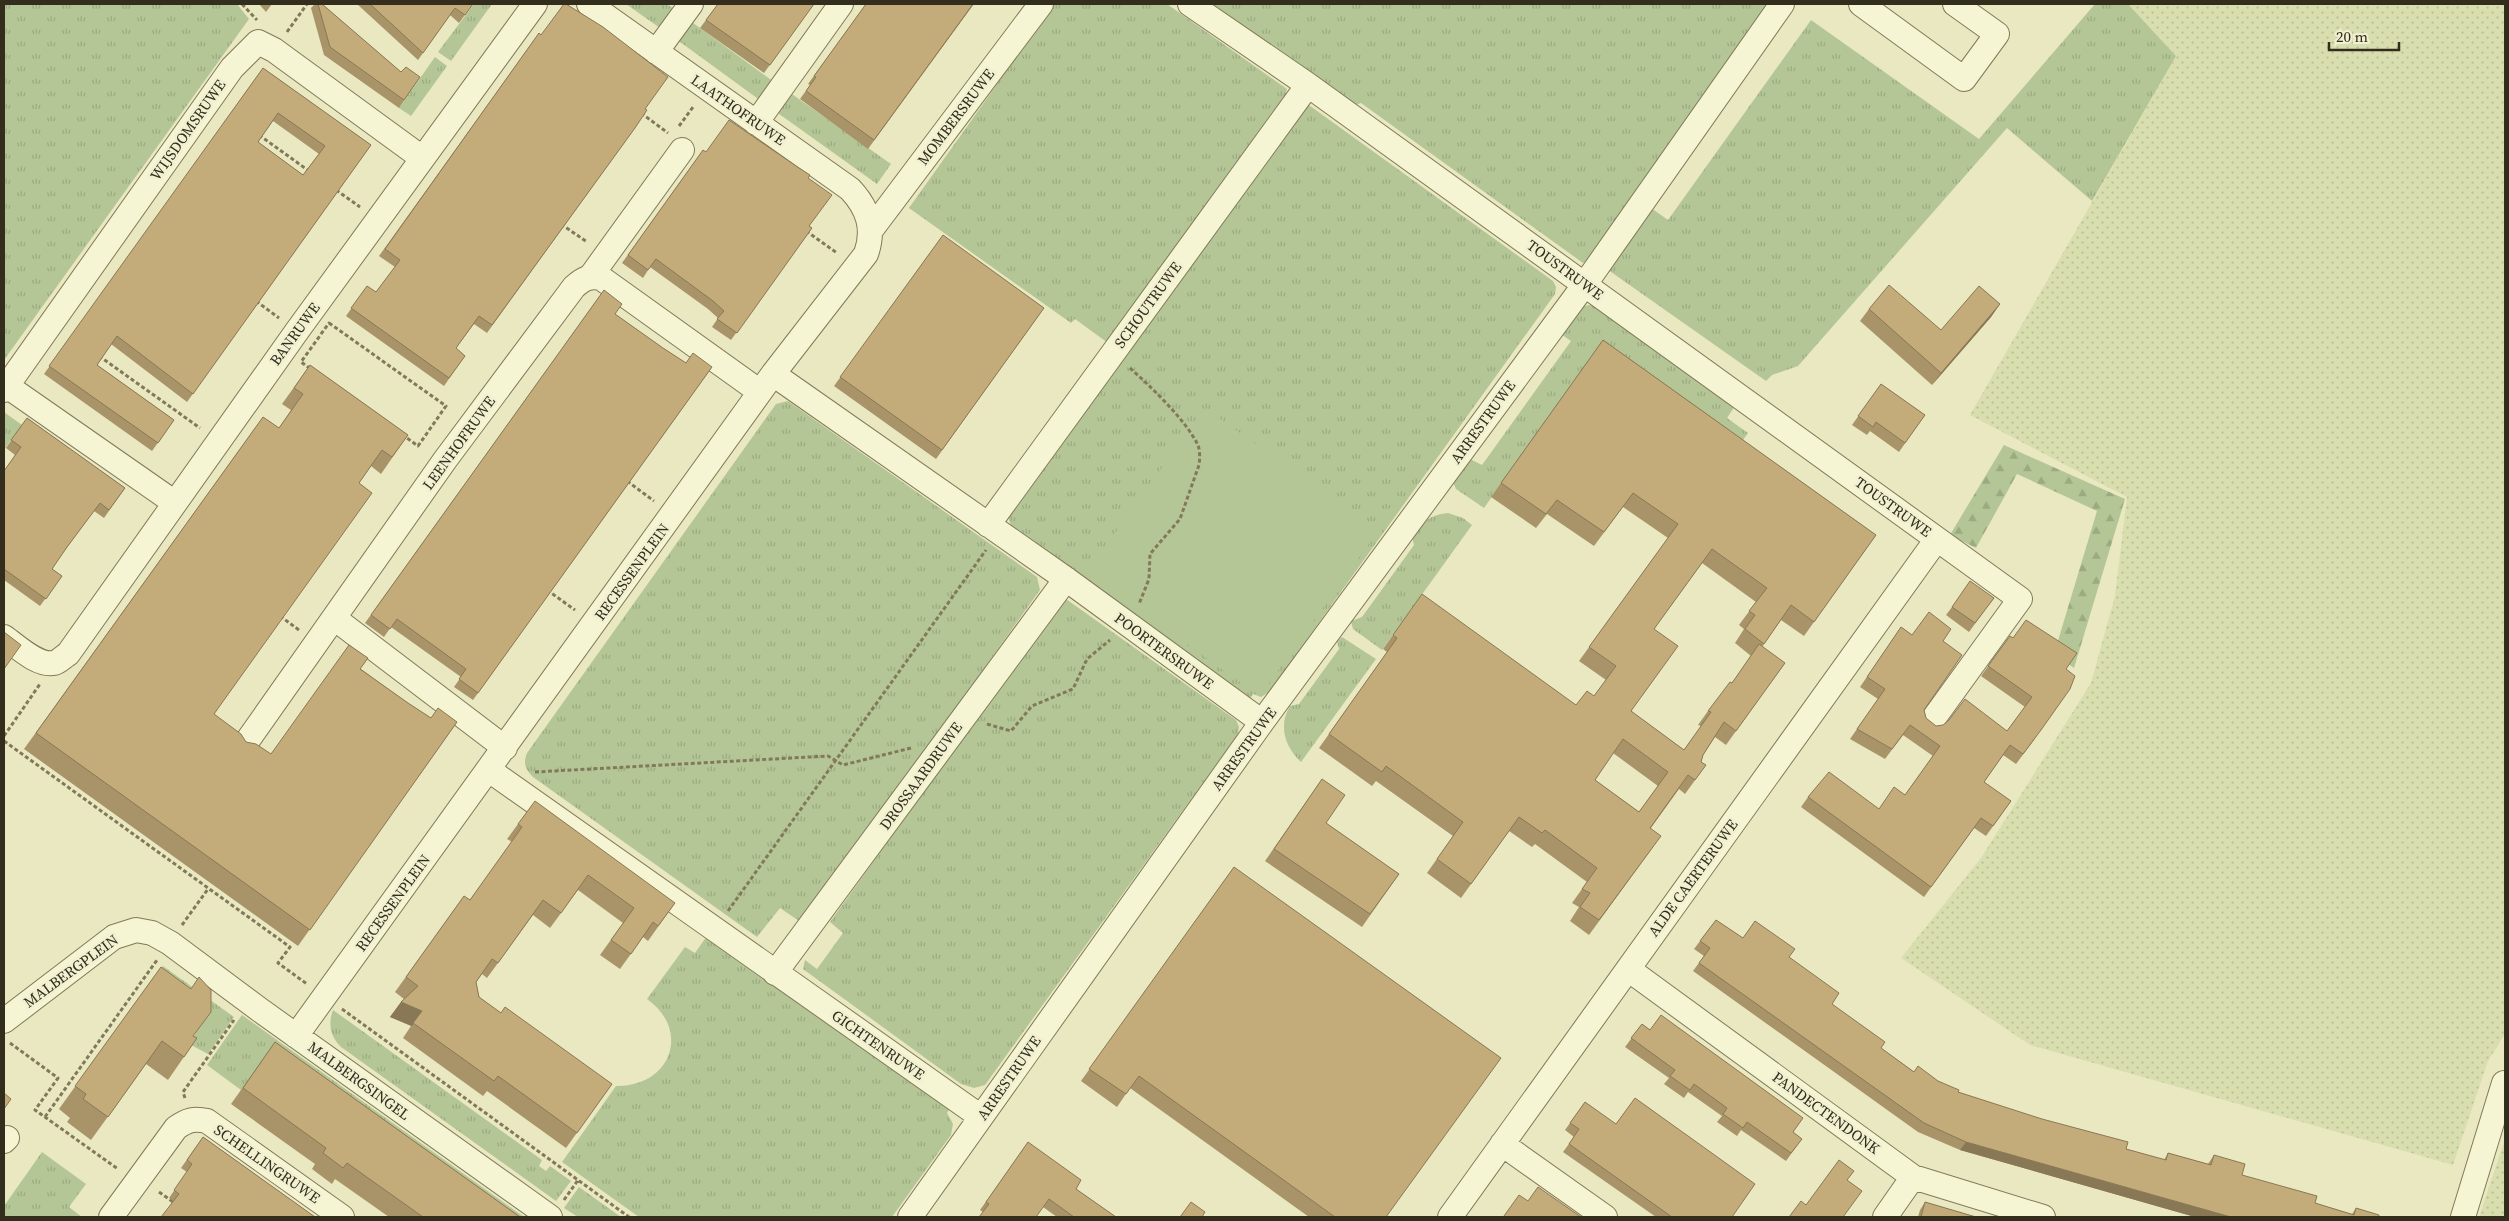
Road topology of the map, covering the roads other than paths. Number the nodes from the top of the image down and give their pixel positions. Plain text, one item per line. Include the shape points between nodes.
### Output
1 (535, 4) edge
2 (589, 4) edge
3 (691, 4) edge
4 (841, 4) edge
5 (1041, 4) edge
6 (1190, 4) edge
7 (1782, 4) edge
8 (1861, 4) edge
9 (1955, 4) edge
10 (656, 52) junction
11 (1308, 85) junction
12 (756, 123) junction
13 (680, 139) road end
14 (422, 158) junction
15 (871, 230) junction
16 (591, 276) junction
17 (1584, 284) junction
18 (767, 383) junction
19 (5, 388) edge
20 (175, 503) junction
21 (994, 528) junction
22 (1937, 539) junction
23 (1066, 579) junction
24 (334, 618) junction
25 (4, 637) edge
26 (1262, 722) junction
27 (1932, 722) edge
28 (243, 747) edge
29 (506, 748) junction
30 (493, 772) junction
31 (170, 943) joint
32 (1628, 969) junction
33 (776, 973) junction
34 (4, 1021) edge
35 (296, 1036) junction
36 (2504, 1083) dead end
37 (981, 1116) junction
38 (1502, 1144) junction
39 (1914, 1177) junction
40 (111, 1217) edge
41 (342, 1217) edge
42 (550, 1217) edge
43 (910, 1217) edge
44 (1450, 1217) edge
45 (1605, 1217) edge
46 (1885, 1217) edge
47 (2043, 1217) edge
48 (2463, 1217) edge

1 - 14 street, BANRUWE
2 - 10 street, LAATHOFRUWE
3 - 10 street
4 - 12 street
5 - 15 street, MOMBERSRUWE
6 - 11 street, TOUSTRUWE
7 - 17 street, ARRESTRUWE
8 - 9 street via 1964,79 1997,34
10 - 12 street, LAATHOFRUWE
11 - 17 street, TOUSTRUWE
11 - 21 street, SCHOUTRUWE via 1113,353
12 - 15 street, LAATHOFRUWE via 850,189 864,206
13 - 16 street, LEENHOFRUWE
14 - 19 street, WIJSDOMSRUWE via 274,50 258,42 232,68
14 - 20 street, BANRUWE via 378,220 305,337 219,441
15 - 18 street, RECESSENPLEIN via 866,254
16 - 18 street via 601,278
16 - 24 street, LEENHOFRUWE via 574,287 445,460
17 - 22 street, TOUSTRUWE
17 - 26 street, ARRESTRUWE
18 - 21 street
18 - 29 street, RECESSENPLEIN
19 - 20 street, WIJSDOMSRUWE
20 - 25 street, BANRUWE via 68,654 55,663 35,659
21 - 23 street
22 - 27 street, TOUSTRUWE via 2020,599
22 - 32 street, ALDE CAERTERUWE
23 - 26 street, POORTERSRUWE
23 - 33 street, DROSSAARDRUWE
24 - 28 street, LEENHOFRUWE
24 - 29 street
26 - 37 street, ARRESTRUWE
29 - 30 street, RECESSENPLEIN
30 - 33 street
30 - 35 street, RECESSENPLEIN
31 - 34 street, MALBERGPLEIN via 152,933 136,930 114,937
31 - 35 street, MALBERGSINGEL
32 - 38 street, ALDE CAERTERUWE
32 - 39 street, PANDECTENDONK
33 - 37 street, GICHTENRUWE
35 - 42 street, MALBERGSINGEL
36 - 48 street
37 - 43 street, ARRESTRUWE
38 - 44 street, ALDE CAERTERUWE
38 - 45 street
39 - 46 street
39 - 47 street, PANDECTENDONK
40 - 41 street, SCHELLINGRUWE via 176,1128 190,1119 207,1121

